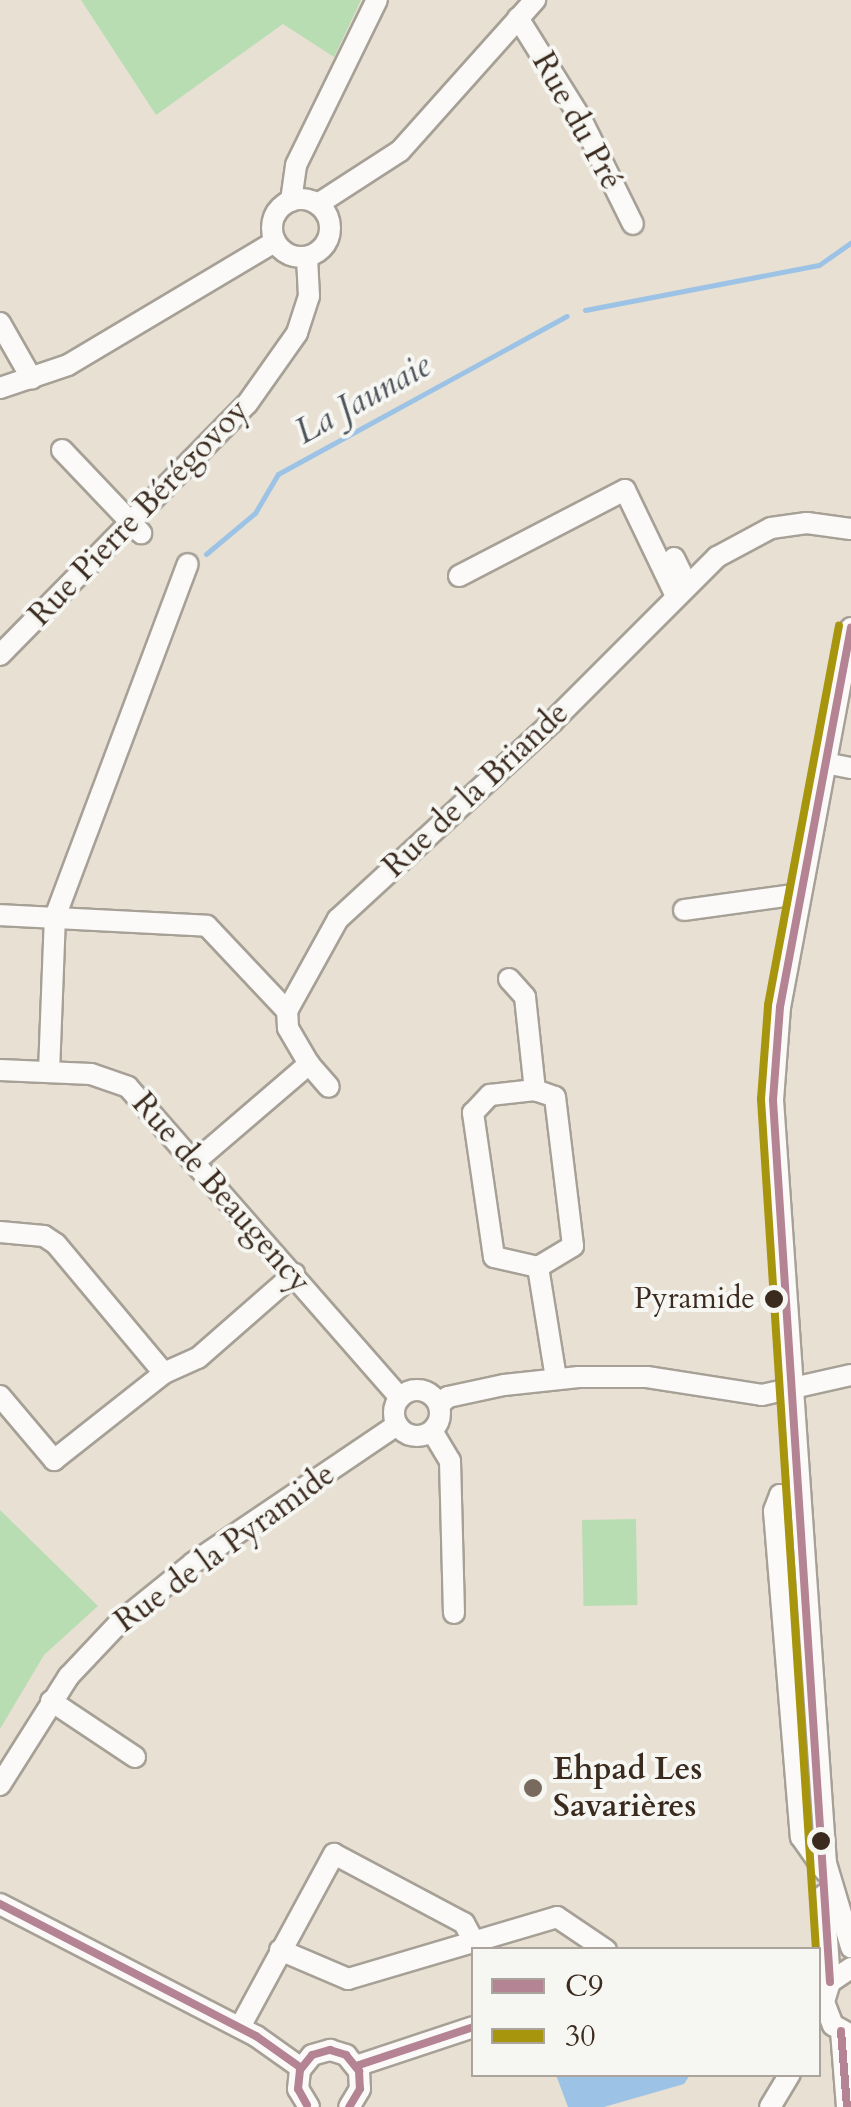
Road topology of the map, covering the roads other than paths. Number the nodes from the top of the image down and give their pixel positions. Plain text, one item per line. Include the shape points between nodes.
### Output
1 (377, 0) edge
2 (535, 0) edge
3 (518, 18) junction
4 (357, 184) junction
5 (291, 200) junction
6 (318, 204) junction
7 (330, 224) junction
8 (633, 224) dead end
9 (274, 242) junction
10 (307, 258) junction
11 (0, 323) edge
12 (32, 379) junction
13 (0, 388) edge
14 (62, 450) dead end
15 (851, 529) edge
16 (137, 530) junction
17 (674, 558) dead end
18 (188, 564) dead end
19 (459, 576) dead end
20 (682, 590) junction
21 (851, 628) edge
22 (0, 655) edge
23 (825, 763) junction
24 (851, 768) edge
25 (800, 894) junction
26 (684, 910) dead end
27 (0, 915) edge
28 (55, 917) junction
29 (509, 979) dead end
30 (286, 1011) junction
31 (309, 1064) junction
32 (0, 1070) edge
33 (49, 1072) junction
34 (329, 1087) dead end
35 (536, 1090) junction
36 (197, 1160) junction
37 (0, 1232) edge
38 (538, 1268) junction
39 (294, 1274) junction
40 (164, 1372) junction
41 (851, 1375) edge
42 (556, 1378) junction
43 (790, 1393) junction
44 (0, 1396) edge
45 (400, 1398) junction
46 (439, 1405) junction
47 (397, 1425) junction
48 (432, 1431) junction
49 (454, 1614) dead end
50 (51, 1701) junction
51 (136, 1758) dead end
52 (0, 1785) edge
53 (825, 1867) junction
54 (0, 1904) edge
55 (472, 1938) junction
56 (602, 1945) edge
57 (851, 1948) edge
58 (280, 1950) junction
59 (851, 1968) edge
60 (826, 1984) edge
61 (831, 2023) edge
62 (240, 2027) junction
63 (471, 2028) edge
64 (356, 2066) junction
65 (301, 2068) junction
66 (788, 2077) edge
67 (307, 2106) edge
68 (349, 2107) edge
69 (770, 2107) edge
70 (848, 2107) edge

1 - 5 street via 296,165
2 - 3 street
3 - 4 street via 400,151
3 - 8 street, Rue du Pré via 581,118
4 - 6 street
4 - 7 street
5 - 6 street
5 - 9 street via 274,217
6 - 7 street
7 - 10 street via 322,249
9 - 10 street via 290,256
9 - 12 street via 68,365
10 - 16 street, Rue Pierre Bérégovoy via 310,296 282,358
11 - 12 street
12 - 13 street
14 - 16 street
15 - 20 street, Rue de la Briande via 806,523 742,538
16 - 22 street, Rue Pierre Bérégovoy
17 - 20 street
18 - 28 street
19 - 20 street via 624,490
20 - 30 street, Rue de la Briande via 338,919
21 - 23 street
23 - 24 street
23 - 25 street
25 - 26 street
25 - 43 street via 773,1100
27 - 28 street
28 - 30 street via 208,926
28 - 33 street
29 - 35 street via 525,997
30 - 31 street
31 - 34 street
31 - 36 street
32 - 33 street, Rue de Beaugency
33 - 36 street, Rue de Beaugency via 91,1074 128,1087
35 - 38 street via 555,1097 572,1246
35 - 38 street via 490,1095 473,1113 494,1257
36 - 39 street, Rue de Beaugency
37 - 40 street via 44,1236 56,1244
38 - 42 street
39 - 40 street via 198,1358
39 - 45 street, Rue de Beaugency
40 - 44 street via 54,1460
41 - 43 street
42 - 43 street via 647,1377 762,1396
42 - 46 street via 448,1397
43 - 53 street
45 - 46 street via 421,1390
45 - 47 street
46 - 48 street
47 - 48 street via 411,1436
47 - 50 street, Rue de la Pyramide via 155,1591 88,1651
48 - 49 street via 450,1461
50 - 51 street
50 - 52 street, Rue de la Pyramide
53 - 57 street
53 - 60 street
54 - 62 street
55 - 56 street via 557,1916
55 - 58 street via 348,1979
55 - 58 street via 464,1924 334,1854
58 - 62 street
59 - 60 street
60 - 61 street
61 - 70 street
62 - 65 street
63 - 64 street
64 - 65 street via 326,2050
64 - 68 street via 360,2088
65 - 67 street via 298,2089
66 - 69 street

